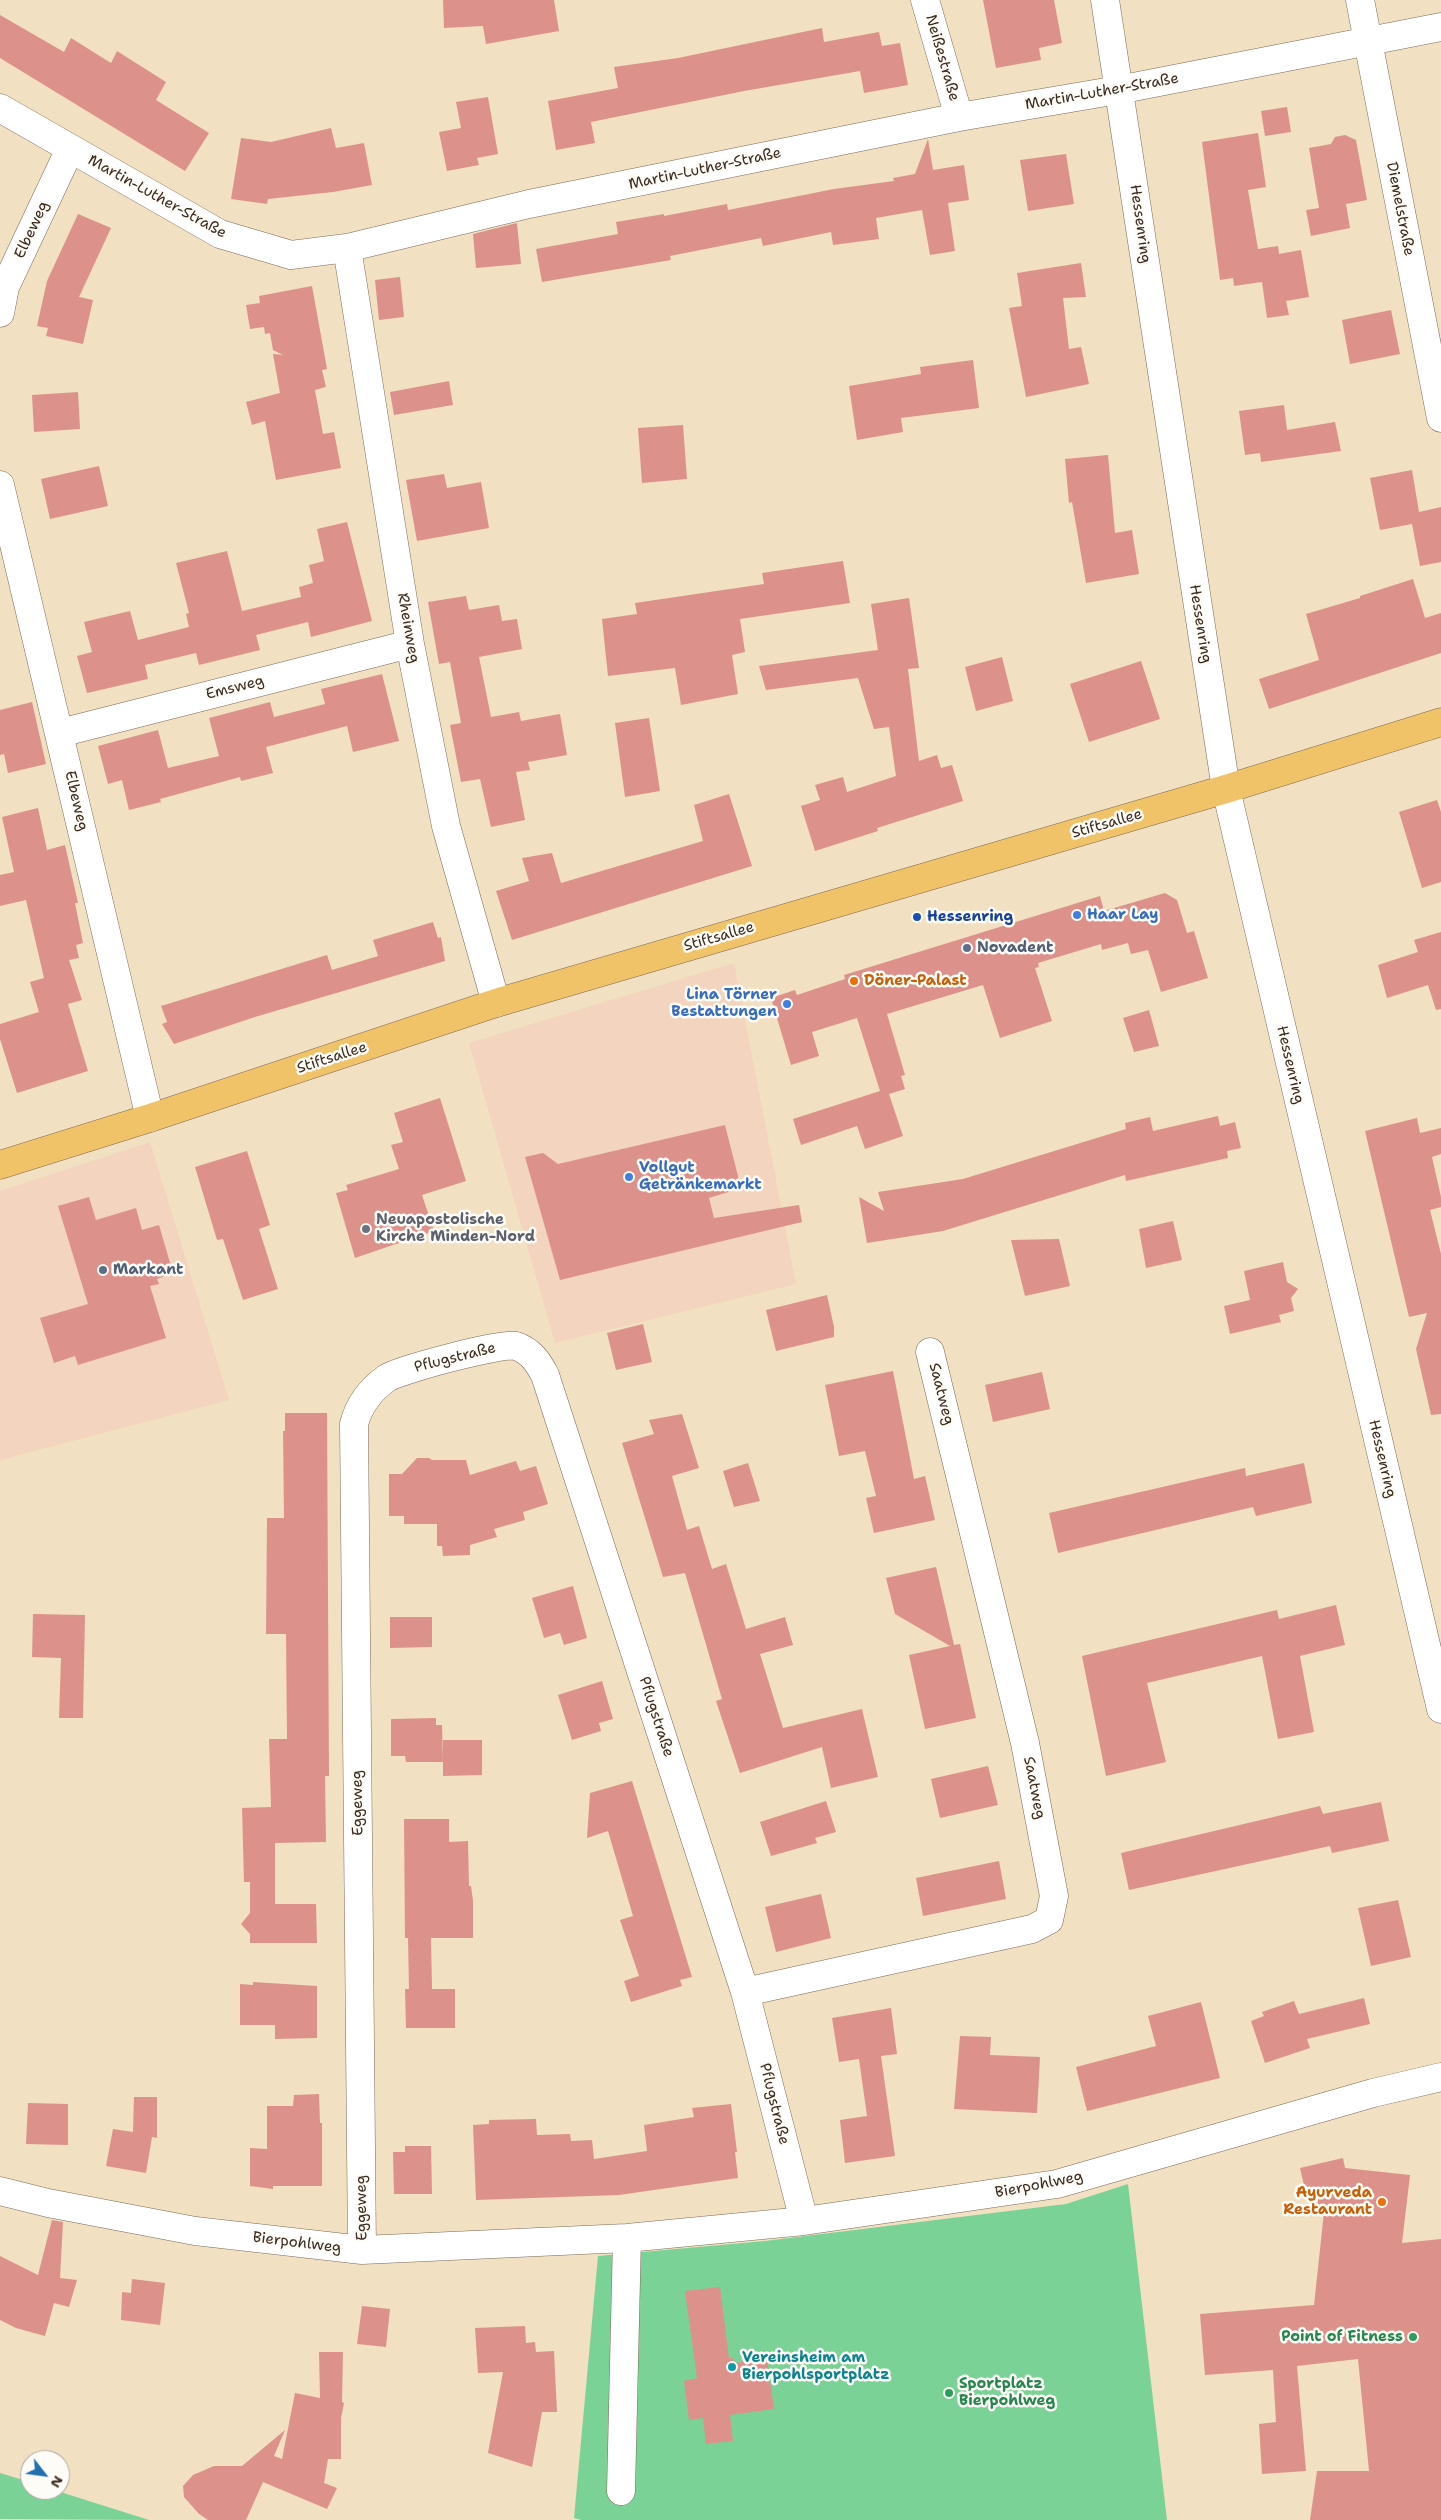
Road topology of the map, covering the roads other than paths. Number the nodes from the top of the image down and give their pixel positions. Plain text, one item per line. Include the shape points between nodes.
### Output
1 (925, 0) edge
2 (1105, 0) edge
3 (1360, 0) edge
4 (1441, 27) edge
5 (1368, 42) junction
6 (1118, 90) junction
7 (0, 108) edge
8 (959, 117) junction
9 (70, 148) junction
10 (347, 248) junction
11 (0, 313) edge
12 (1441, 418) edge
13 (0, 485) edge
14 (410, 644) junction
15 (1441, 722) edge
16 (60, 732) junction
17 (1226, 789) junction
18 (496, 1003) junction
19 (150, 1118) junction
20 (0, 1165) edge
21 (930, 1352) dead end
22 (396, 1373) joint
23 (1441, 1709) edge
24 (745, 1992) junction
25 (1441, 2077) edge
26 (0, 2191) edge
27 (804, 2221) junction
28 (627, 2238) junction
29 (362, 2250) junction
30 (621, 2491) dead end

1 - 8 street, Neißestraße
2 - 6 street, Hessenring
3 - 5 street, Diemelstraße
4 - 5 street, Martin-Luther-Straße
5 - 6 street, Martin-Luther-Straße
5 - 12 street, Diemelstraße
6 - 8 street, Martin-Luther-Straße
6 - 17 street, Hessenring
7 - 9 street, Martin-Luther-Straße
8 - 10 street, Martin-Luther-Straße via 529,204
9 - 10 street, Martin-Luther-Straße via 220,234 292,255
9 - 11 street, Elbeweg via 5,287
10 - 14 street, Rheinweg
13 - 16 street, Elbeweg
14 - 16 street, Emsweg
14 - 18 street, Rheinweg via 446,826
15 - 17 main road, Stiftsallee
16 - 19 street, Elbeweg
17 - 18 main road, Stiftsallee
17 - 23 street, Hessenring
18 - 19 main road, Stiftsallee
19 - 20 main road, Stiftsallee
21 - 24 street, Saatweg via 1026,1743 1054,1896 1050,1920 1032,1929
22 - 24 street, Pflugstraße via 497,1347 515,1346 531,1354 538,1362
22 - 29 street, Eggeweg via 370,1393 354,1424
24 - 27 street, Pflugstraße
25 - 27 street, Bierpohlweg via 1057,2184
26 - 29 street, Bierpohlweg via 196,2231
27 - 28 street, Bierpohlweg
28 - 29 street, Bierpohlweg
28 - 30 street

